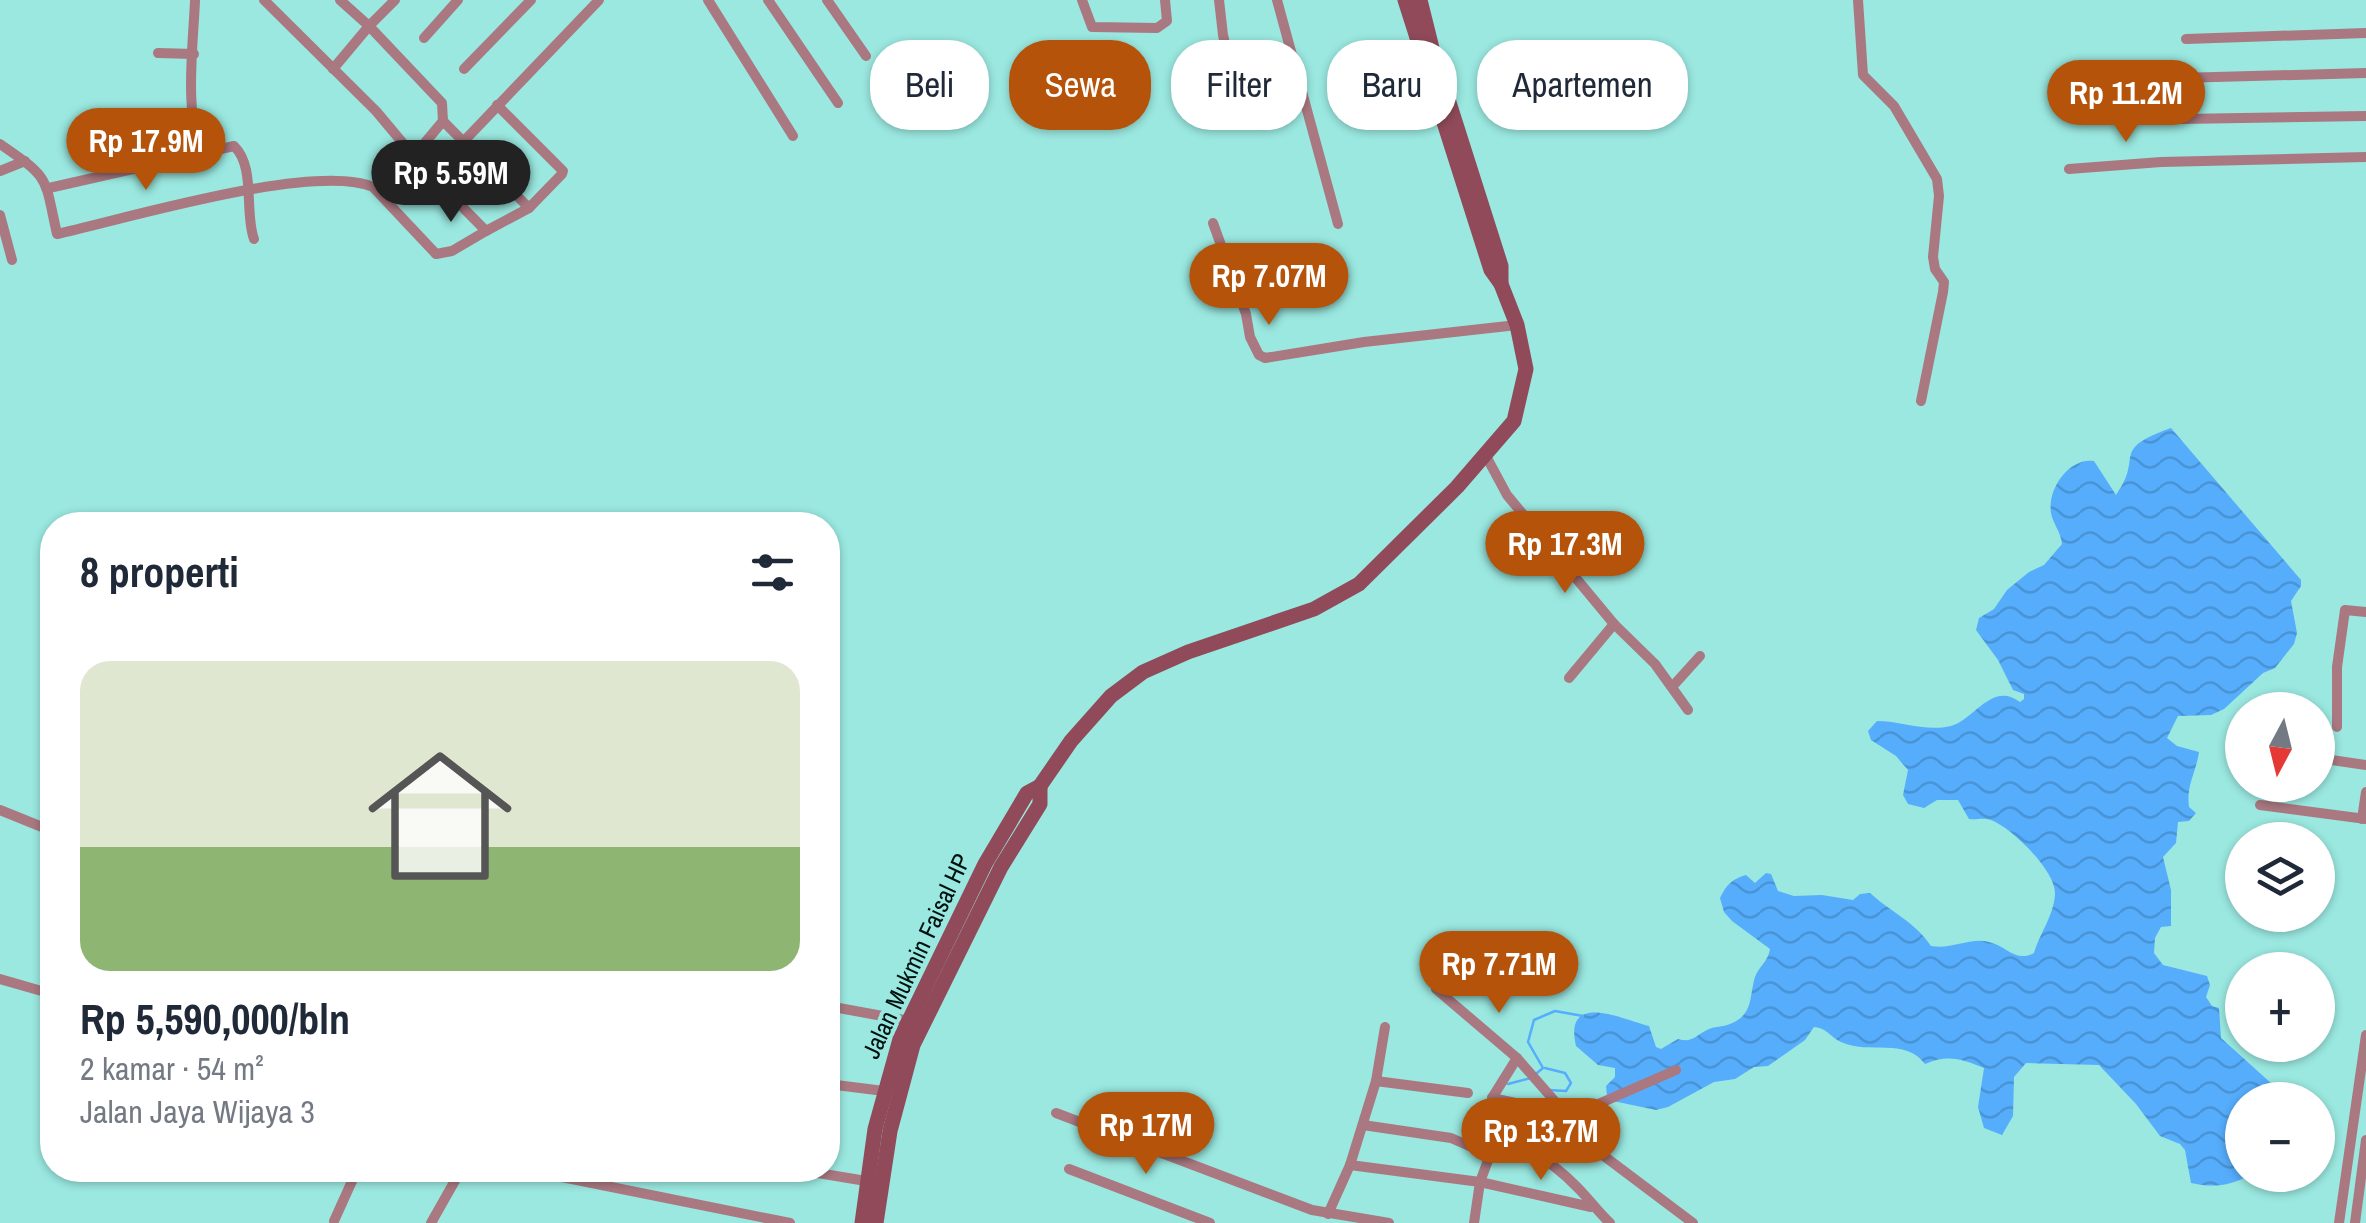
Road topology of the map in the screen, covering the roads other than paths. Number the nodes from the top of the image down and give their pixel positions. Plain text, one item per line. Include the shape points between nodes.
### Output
1 (195, 0) edge
2 (264, 0) edge
3 (340, 0) edge
4 (395, 0) edge
5 (458, 0) edge
6 (531, 0) edge
7 (599, 0) edge
8 (708, 0) edge
9 (768, 0) edge
10 (827, 0) edge
11 (1082, 0) edge
12 (1165, 0) edge
13 (1219, 0) edge
14 (1278, 0) edge
15 (1405, 0) edge
16 (1420, 0) edge
17 (1858, 0) edge
18 (370, 26) junction
19 (2366, 33) edge
20 (424, 38) dead end
21 (2186, 38) dead end
22 (1224, 40) edge
23 (158, 53) dead end
24 (194, 54) junction
25 (866, 56) dead end
26 (334, 69) junction
27 (464, 69) dead end
28 (2366, 73) edge
29 (2179, 78) dead end
30 (838, 103) dead end
31 (497, 105) junction
32 (2366, 116) edge
33 (2181, 119) dead end
34 (442, 120) junction
35 (793, 136) dead end
36 (464, 141) junction
37 (0, 144) edge
38 (204, 152) junction
39 (412, 154) junction
40 (2366, 157) edge
41 (25, 161) junction
42 (2069, 169) dead end
43 (0, 170) edge
44 (48, 188) junction
45 (248, 190) junction
46 (529, 208) junction
47 (0, 214) edge
48 (1213, 223) dead end
49 (1338, 224) dead end
50 (486, 231) junction
51 (254, 239) dead end
52 (12, 260) dead end
53 (1502, 284) junction
54 (1517, 325) junction
55 (1921, 401) dead end
56 (1486, 456) junction
57 (2366, 612) edge
58 (1614, 624) junction
59 (1700, 656) dead end
60 (1569, 678) dead end
61 (1672, 687) junction
62 (1688, 710) dead end
63 (2336, 726) dead end
64 (2335, 761) edge
65 (2366, 766) edge
66 (2366, 792) edge
67 (2260, 806) dead end
68 (0, 810) edge
69 (2364, 819) edge
70 (40, 826) edge
71 (1468, 973) dead end
72 (0, 979) edge
73 (40, 991) edge
74 (840, 1008) edge
75 (916, 1022) junction
76 (1385, 1027) dead end
77 (2366, 1036) edge
78 (1520, 1063) junction
79 (1676, 1070) dead end
80 (1376, 1082) junction
81 (840, 1086) edge
82 (884, 1091) junction
83 (1468, 1092) dead end
84 (1492, 1098) junction
85 (1549, 1106) junction
86 (1056, 1113) dead end
87 (1363, 1125) junction
88 (2366, 1140) edge
89 (1600, 1153) junction
90 (1490, 1155) junction
91 (2350, 1156) junction
92 (2365, 1158) edge
93 (1350, 1166) junction
94 (1068, 1169) dead end
95 (2347, 1169) junction
96 (2364, 1172) edge
97 (840, 1177) edge
98 (351, 1182) edge
99 (454, 1182) edge
100 (586, 1182) edge
101 (1480, 1182) junction
102 (875, 1183) junction
103 (1592, 1207) junction
104 (1312, 1210) junction
105 (1328, 1214) junction
106 (334, 1221) edge
107 (432, 1223) edge
108 (790, 1223) edge
109 (862, 1223) edge
110 (876, 1223) edge
111 (1210, 1223) edge
112 (1304, 1223) edge
113 (1389, 1223) edge
114 (1474, 1223) edge
115 (1595, 1223) edge
116 (1610, 1223) edge
117 (1693, 1223) edge
118 (2339, 1223) edge
119 (2354, 1223) edge

1 - 24 street
2 - 26 street
3 - 18 street
4 - 18 street
5 - 20 street
6 - 27 street
7 - 31 street
8 - 35 street
9 - 30 street
10 - 25 street
11 - 12 street via 1092,27 1157,28 1167,21
13 - 22 street
14 - 49 street
15 - 53 street, Jalan Mukmin Faisal HP
16 - 53 street, Jalan Mukmin Faisal HP
17 - 55 street via 1863,74 1894,106 1940,187 1933,257 1944,292
18 - 26 street
18 - 34 street via 442,104
19 - 21 street
23 - 24 street
24 - 38 street via 194,134
26 - 39 street
28 - 29 street
31 - 36 street
31 - 46 street via 562,171
32 - 33 street
34 - 36 street
34 - 39 street
36 - 46 street
37 - 41 street
38 - 44 street
38 - 45 street via 238,148
39 - 50 street
40 - 42 street
41 - 43 street
41 - 44 street
44 - 45 street via 56,234
45 - 50 street via 320,180 368,184 436,254
45 - 51 street
46 - 50 street
47 - 52 street
48 - 54 street via 1250,337 1265,358
53 - 54 street, Jalan Mukmin Faisal HP
54 - 56 street, Jalan Mukmin Faisal HP via 1524,386 1514,421
56 - 58 street via 1506,495
56 - 75 street, Jalan Mukmin Faisal HP via 1359,584 1314,609 1175,657 1111,696 1040,786 1040,804
57 - 63 street via 2345,610
58 - 60 street
58 - 61 street
59 - 61 street
61 - 62 street
64 - 65 street
66 - 69 street
67 - 69 street
68 - 70 street
71 - 78 street via 1436,989
72 - 73 street
74 - 75 street
75 - 82 street, Jalan Mukmin Faisal HP
75 - 102 street, Jalan Mukmin Faisal HP
76 - 80 street
77 - 91 street
78 - 84 street
78 - 85 street
79 - 89 street via 1596,1105 1585,1124
80 - 83 street
80 - 87 street
81 - 82 street
82 - 102 street, Jalan Mukmin Faisal HP
84 - 85 street
84 - 90 street
85 - 89 street
86 - 104 street
87 - 90 street via 1451,1138
87 - 93 street
88 - 92 street
89 - 117 street
90 - 101 street
90 - 103 street via 1514,1140 1580,1189
91 - 92 street
91 - 95 street
92 - 96 street
93 - 101 street
93 - 105 street
94 - 111 street
95 - 96 street
95 - 118 street
96 - 119 street
97 - 102 street
98 - 106 street
99 - 107 street
100 - 108 street
101 - 103 street
101 - 114 street
102 - 109 street, Jalan Mukmin Faisal HP
102 - 110 street, Jalan Mukmin Faisal HP
103 - 115 street
103 - 116 street
104 - 105 street
104 - 112 street
105 - 113 street

